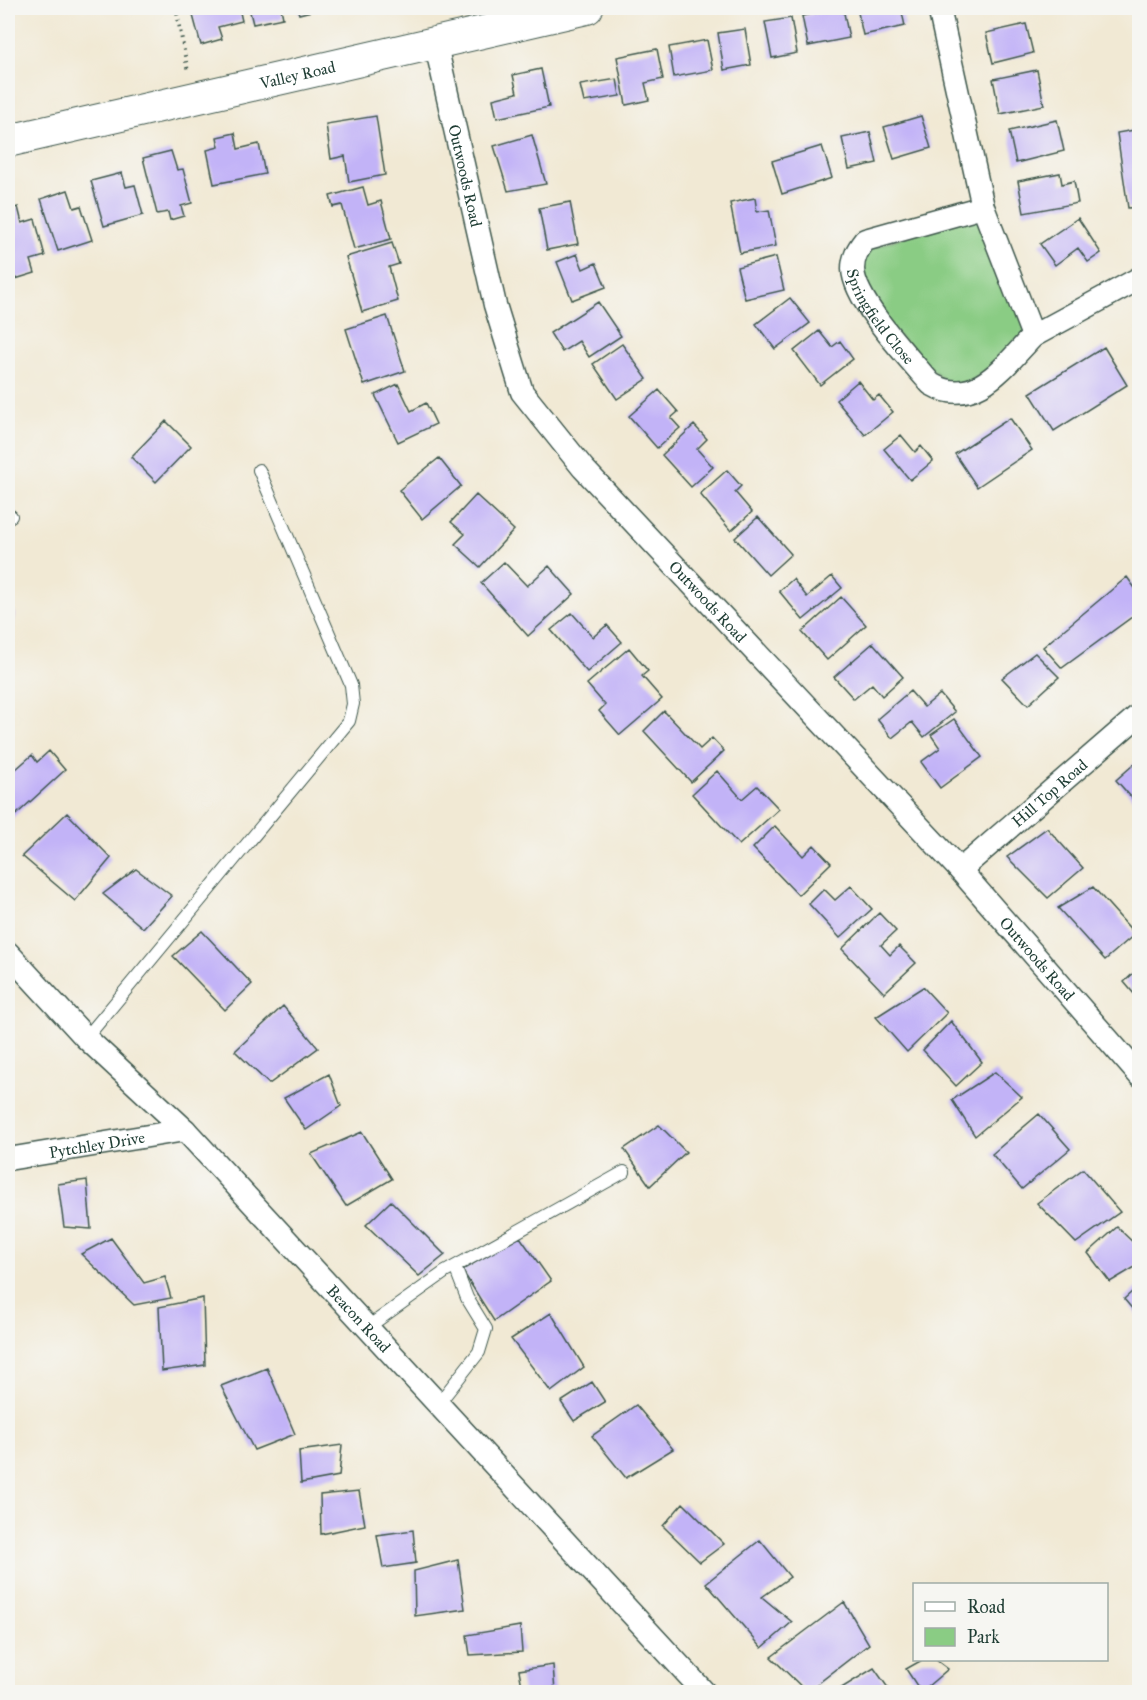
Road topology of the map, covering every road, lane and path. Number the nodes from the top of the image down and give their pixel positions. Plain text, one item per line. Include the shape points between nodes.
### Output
1 (176, 8) edge
2 (586, 8) edge
3 (939, 8) edge
4 (435, 41) junction
5 (193, 100) junction
6 (8, 141) edge
7 (982, 207) junction
8 (1140, 278) edge
9 (1033, 336) junction
10 (258, 470) dead end
11 (1140, 714) edge
12 (960, 870) junction
13 (8, 953) edge
14 (86, 1038) junction
15 (1140, 1076) edge
16 (185, 1130) junction
17 (8, 1159) edge
18 (624, 1172) dead end
19 (455, 1266) junction
20 (368, 1327) junction
21 (439, 1403) junction
22 (704, 1692) edge

1 - 5 path
2 - 4 street, Valley Road
3 - 7 street
4 - 5 street, Valley Road
4 - 12 street, Outwoods Road via 495,305 522,392 582,468
5 - 6 street, Valley Road
7 - 9 street
7 - 9 street, Springfield Close via 865,240 855,254 853,270 858,289 931,384 942,391 964,392 986,384
8 - 9 street, Springfield Close
10 - 14 lane via 351,685 353,704 349,722
11 - 12 street, Hill Top Road
12 - 15 street, Outwoods Road
13 - 14 street, Beacon Road
14 - 16 street, Beacon Road
16 - 17 street, Pytchley Drive
16 - 20 street, Beacon Road
18 - 19 lane
19 - 20 lane
19 - 21 lane via 467,1298 486,1329 479,1352
20 - 21 street, Beacon Road
21 - 22 street, Beacon Road

